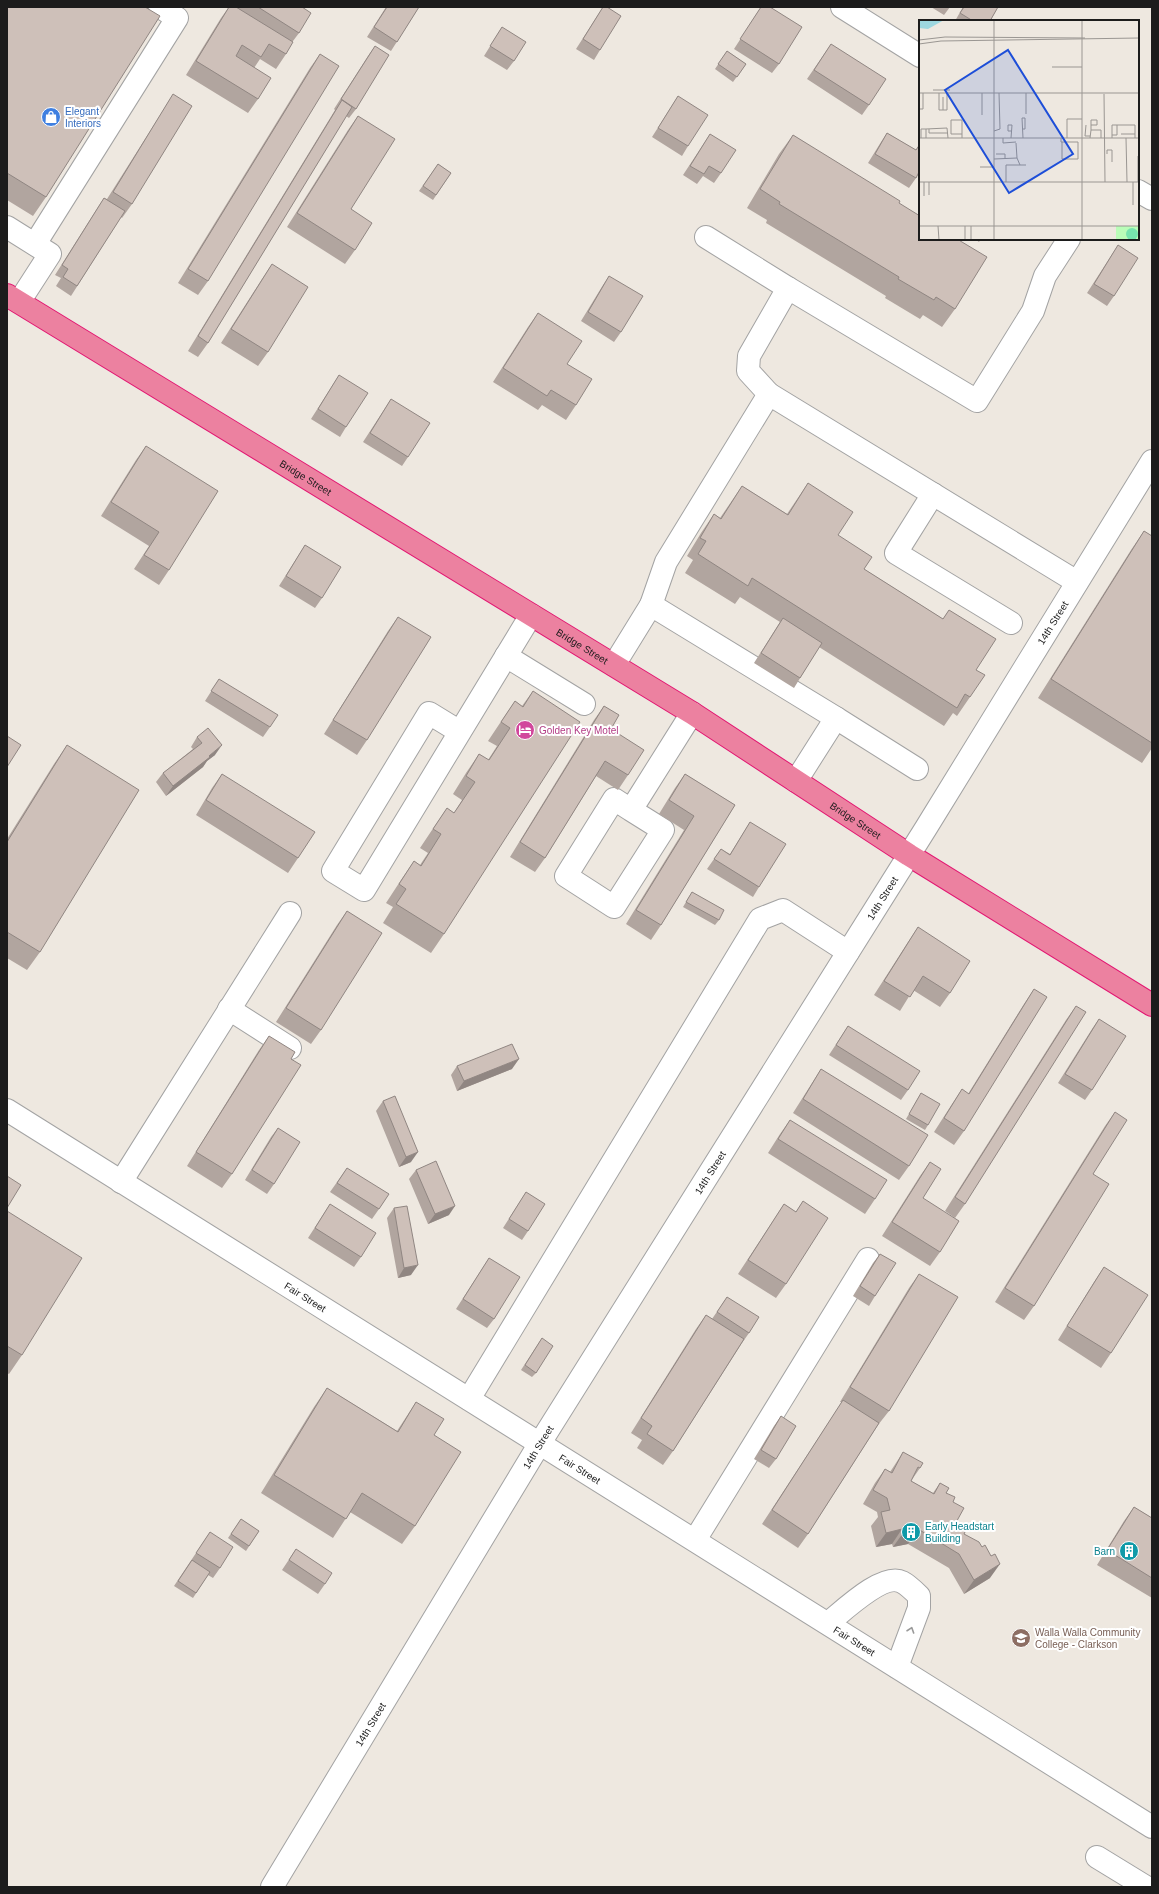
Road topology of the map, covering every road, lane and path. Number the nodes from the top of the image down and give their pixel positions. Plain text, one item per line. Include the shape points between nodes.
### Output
1 (160, 7) edge
2 (842, 7) edge
3 (919, 55) edge
4 (1139, 191) edge
5 (1152, 199) edge
6 (7, 227) edge
7 (706, 237) dead end
8 (1068, 240) edge
9 (35, 244) junction
10 (788, 288) junction
11 (13, 299) edge
12 (769, 394) junction
13 (1151, 466) edge
14 (933, 494) junction
15 (1077, 582) junction
16 (651, 605) junction
17 (531, 615) junction
18 (1011, 623) dead end
19 (506, 656) junction
20 (614, 665) junction
21 (584, 704) dead end
22 (692, 713) junction
23 (836, 718) junction
24 (460, 732) junction
25 (917, 769) dead end
26 (796, 781) junction
27 (631, 810) junction
28 (909, 855) junction
29 (290, 913) dead end
30 (848, 952) junction
31 (1152, 1005) edge
32 (229, 1009) junction
33 (290, 1048) edge
34 (7, 1110) edge
35 (120, 1182) junction
36 (868, 1259) dead end
37 (469, 1399) junction
38 (540, 1442) junction
39 (695, 1540) junction
40 (828, 1623) junction
41 (897, 1667) junction
42 (1152, 1827) edge
43 (1097, 1857) dead end
44 (272, 1887) edge
45 (1146, 1887) edge

1 - 9 street via 177,18
2 - 3 street
4 - 5 street
6 - 9 street
7 - 10 street
8 - 10 street via 1045,276 1033,311 977,401
9 - 11 street via 50,254
10 - 12 street via 749,356 748,371
11 - 17 highway, Bridge Street
12 - 14 street
12 - 16 street via 666,562
13 - 15 street, 14th Street
14 - 15 street
14 - 18 street via 896,553
15 - 28 street, 14th Street
16 - 20 street
16 - 23 street
17 - 19 street
17 - 20 highway, Bridge Street
19 - 21 street
19 - 24 street
20 - 22 highway, Bridge Street
22 - 26 highway, Bridge Street
22 - 27 street
23 - 25 street
23 - 26 street
24 - 24 street via 364,890 332,871 429,712
26 - 28 highway, Bridge Street
27 - 27 street via 614,799 566,876 614,907 663,830
28 - 30 street, 14th Street
28 - 31 highway, Bridge Street
29 - 32 street
30 - 37 street via 783,910 760,919
30 - 38 street, 14th Street
32 - 33 street
32 - 35 street
34 - 35 street, Fair Street
35 - 37 street, Fair Street
36 - 39 street
37 - 38 street, Fair Street
38 - 39 street, Fair Street
38 - 44 street, 14th Street
39 - 40 street, Fair Street
40 - 41 street, Fair Street
41 -> 40 street via 919,1608 919,1596 901,1581 891,1581 871,1589
41 - 42 street, Fair Street
43 - 45 street

